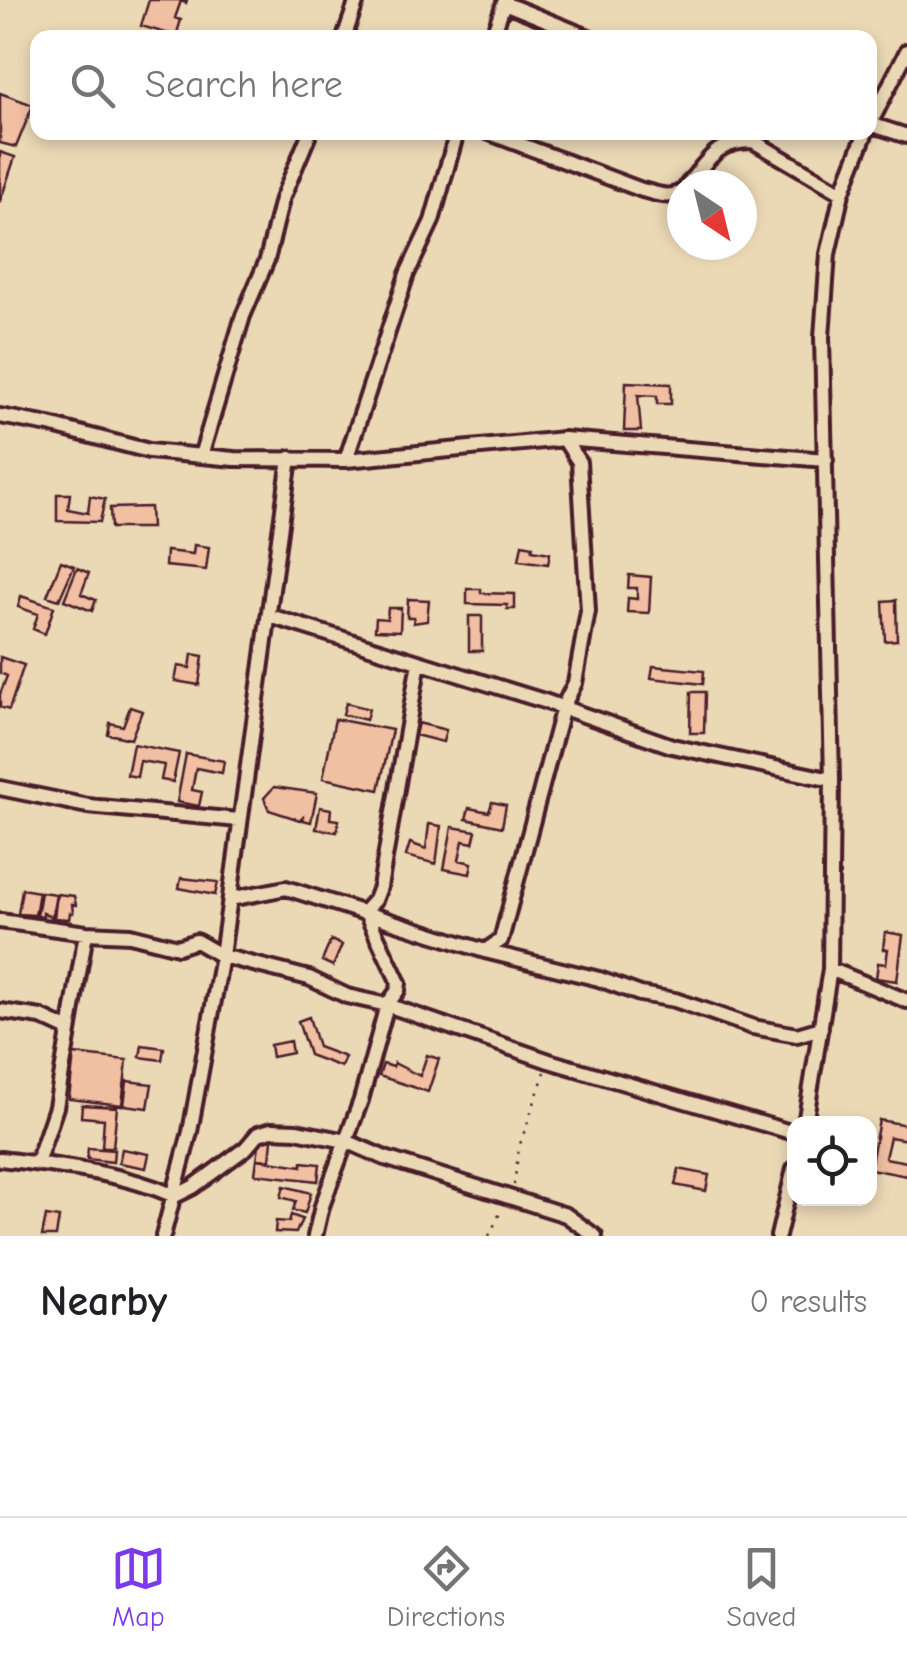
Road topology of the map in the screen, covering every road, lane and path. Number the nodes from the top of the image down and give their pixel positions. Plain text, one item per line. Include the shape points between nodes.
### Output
1 (357, 0) edge
2 (505, 2) edge
3 (347, 30) edge
4 (495, 30) edge
5 (572, 30) edge
6 (907, 52) edge
7 (877, 110) edge
8 (877, 126) edge
9 (907, 136) edge
10 (307, 140) edge
11 (455, 140) edge
12 (508, 140) edge
13 (736, 140) edge
14 (754, 140) edge
15 (863, 140) edge
16 (699, 170) edge
17 (842, 193) junction
18 (667, 195) edge
19 (0, 416) edge
20 (564, 439) junction
21 (201, 456) junction
22 (290, 458) junction
23 (346, 460) junction
24 (826, 460) junction
25 (270, 616) junction
26 (419, 662) junction
27 (562, 707) junction
28 (832, 780) junction
29 (0, 788) edge
30 (239, 820) junction
31 (230, 899) junction
32 (365, 911) junction
33 (0, 921) edge
34 (86, 933) junction
35 (486, 951) junction
36 (222, 956) junction
37 (830, 968) junction
38 (907, 1002) edge
39 (388, 1005) junction
40 (0, 1011) edge
41 (821, 1028) junction
42 (69, 1030) junction
43 (549, 1062) junction
44 (805, 1116) edge
45 (787, 1131) edge
46 (346, 1141) junction
47 (0, 1159) edge
48 (37, 1164) junction
49 (175, 1196) junction
50 (512, 1198) junction
51 (787, 1198) edge
52 (163, 1236) edge
53 (315, 1236) edge
54 (489, 1236) edge
55 (596, 1236) edge
56 (778, 1236) edge

1 - 3 street
2 - 4 street
2 - 5 street
6 - 7 street
8 - 9 street
10 - 21 street
11 - 23 street
12 - 18 street
13 - 16 street via 718,148
14 - 17 street
15 - 17 street
17 - 24 street via 828,254 822,338
19 - 21 street via 149,451
20 - 23 street
20 - 24 street
20 - 27 street via 579,462 588,611 575,683
21 - 22 street
22 - 23 street
22 - 25 street
24 - 28 street
25 - 26 street
25 - 30 street
26 - 27 street
26 - 32 street via 380,887
27 - 28 street via 672,746
27 - 35 street via 501,940
28 - 37 street
29 - 30 street via 88,806
30 - 31 street
31 - 32 street via 286,888
31 - 36 street
32 - 35 street
32 - 39 street via 399,983
33 - 34 street
34 - 36 street via 178,947 196,941
34 - 42 street
35 - 41 street via 753,1027 797,1035
36 - 39 street
36 - 49 street
37 - 38 street
37 - 41 street
39 - 43 street
39 - 46 street
40 - 42 street
41 - 44 street
42 - 48 street via 56,1107
43 - 45 street
43 - 50 path via 520,1146
46 - 49 street via 271,1130 258,1134
46 - 50 street
46 - 53 street
47 - 48 street
48 - 49 street via 120,1178
49 - 52 street
50 - 54 path
50 - 55 street via 566,1215
51 - 56 street

